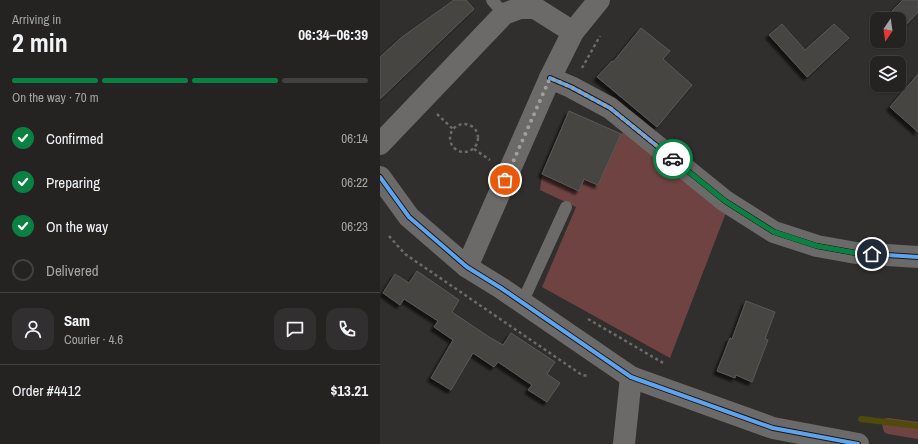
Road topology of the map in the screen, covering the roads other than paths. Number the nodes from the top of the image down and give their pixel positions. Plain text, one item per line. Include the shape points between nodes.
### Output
1 (599, 0) edge
2 (498, 7) edge
3 (573, 32) junction
4 (550, 78) junction
5 (380, 144) edge
6 (380, 178) edge
7 (566, 207) dead end
8 (918, 257) edge
9 (467, 267) junction
10 (522, 303) junction
11 (631, 377) junction
12 (624, 444) edge
13 (858, 444) edge

1 - 3 street
2 - 3 street via 535,8
2 - 5 street
3 - 4 street
4 - 8 street via 610,108 725,201 774,232 817,246 856,253
4 - 9 street
6 - 9 street via 409,217
7 - 10 lane
9 - 10 street
10 - 11 street
11 - 12 street
11 - 13 street via 773,428

